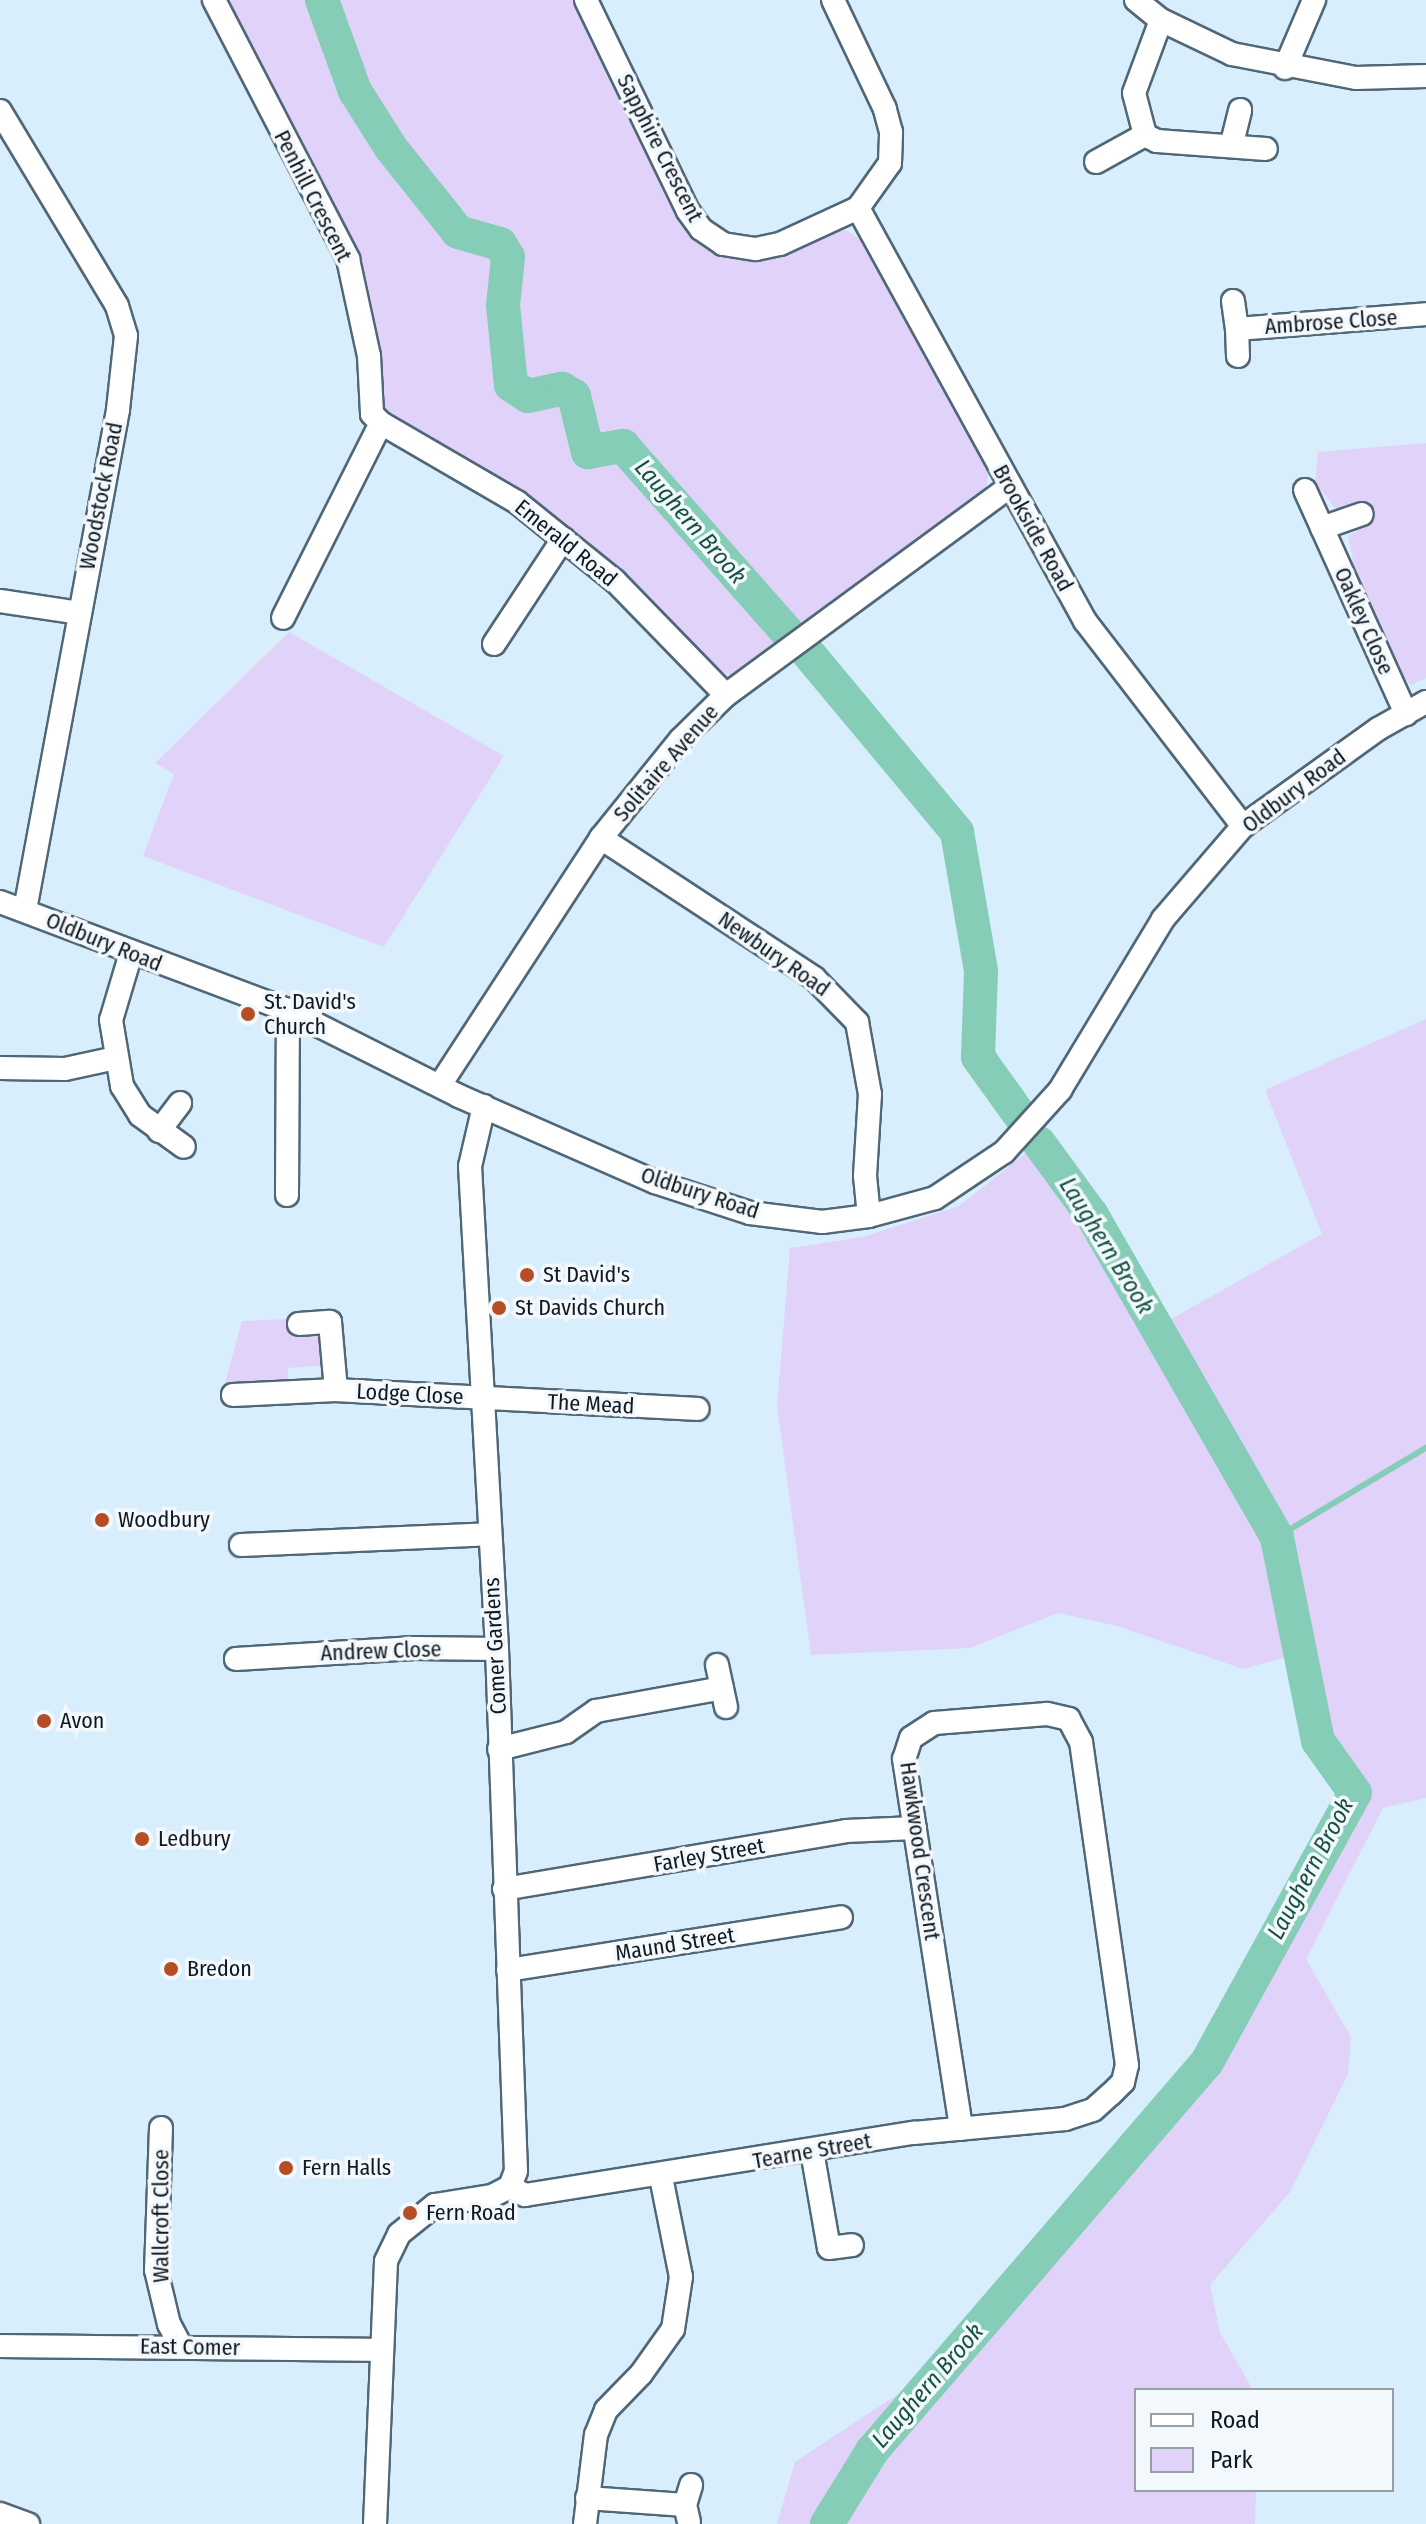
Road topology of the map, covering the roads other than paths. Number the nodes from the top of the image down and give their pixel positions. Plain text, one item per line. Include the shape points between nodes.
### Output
1 (214, 0) edge
2 (586, 0) edge
3 (833, 0) edge
4 (1136, 0) edge
5 (1314, 0) edge
6 (1161, 20) junction
7 (1285, 68) junction
8 (1426, 76) edge
9 (1240, 110) dead end
10 (0, 111) edge
11 (1145, 135) junction
12 (1232, 143) junction
13 (1266, 149) dead end
14 (1096, 162) dead end
15 (858, 208) junction
16 (1233, 301) dead end
17 (1426, 314) edge
18 (1237, 329) junction
19 (1238, 356) dead end
20 (381, 423) junction
21 (1010, 486) junction
22 (1305, 490) dead end
23 (1362, 514) dead end
24 (1322, 528) junction
25 (563, 539) junction
26 (0, 601) edge
27 (79, 613) junction
28 (285, 616) dead end
29 (494, 644) dead end
30 (726, 695) junction
31 (1426, 702) edge
32 (1406, 714) junction
33 (1243, 826) junction
34 (601, 838) junction
35 (0, 902) edge
36 (25, 910) junction
37 (131, 953) junction
38 (288, 1010) junction
39 (116, 1058) junction
40 (0, 1068) edge
41 (440, 1085) junction
42 (180, 1103) dead end
43 (484, 1106) junction
44 (159, 1131) junction
45 (184, 1147) dead end
46 (287, 1195) dead end
47 (869, 1216) junction
48 (299, 1324) dead end
49 (336, 1390) junction
50 (233, 1395) dead end
51 (483, 1398) junction
52 (698, 1409) dead end
53 (489, 1534) junction
54 (241, 1545) dead end
55 (497, 1649) junction
56 (236, 1659) dead end
57 (717, 1665) dead end
58 (499, 1749) junction
59 (915, 1828) junction
60 (504, 1889) junction
61 (841, 1917) dead end
62 (508, 1970) junction
63 (1111, 2094) joint
64 (161, 2128) dead end
65 (961, 2129) junction
66 (812, 2151) junction
67 (661, 2177) junction
68 (510, 2187) junction
69 (852, 2245) dead end
70 (0, 2346) edge
71 (181, 2347) junction
72 (380, 2350) junction
73 (587, 2498) junction
74 (688, 2504) dead end
75 (0, 2514) edge
76 (28, 2524) edge
77 (375, 2524) edge
78 (585, 2524) edge

1 - 20 street, Penhill Crescent via 348,259 369,356 372,414
2 - 15 street, Sapphire Crescent via 701,229 723,244 756,249 780,244
3 - 15 street via 891,132 890,163
4 - 6 street
5 - 7 street
6 - 7 street via 1232,54
6 - 11 street via 1134,93
7 - 8 street via 1356,78
9 - 12 street
10 - 27 street, Woodstock Road via 124,322 118,410
11 - 12 street via 1157,141
11 - 14 street
12 - 13 street
15 - 21 street, Brookside Road
16 - 18 street, Ambrose Close
17 - 18 street, Ambrose Close
18 - 19 street, Ambrose Close
20 - 25 street, Emerald Road via 458,464
20 - 28 street
21 - 30 street, Solitaire Avenue
21 - 33 street, Brookside Road via 1093,634
22 - 24 street, Oakley Close
23 - 24 street
24 - 32 street, Oakley Close
25 - 29 street
25 - 30 street, Emerald Road via 637,601
26 - 27 street
27 - 36 street, Woodstock Road
30 - 34 street, Solitaire Avenue via 681,739
31 - 32 street, Oldbury Road
32 - 33 street, Oldbury Road
33 - 47 street, Oldbury Road via 1163,919 1060,1090 1004,1152 935,1198
34 - 41 street, Solitaire Avenue
34 - 47 street, Newbury Road via 814,978 857,1022 870,1094 865,1176
35 - 36 street, Oldbury Road
36 - 37 street, Oldbury Road
37 - 38 street, Oldbury Road
37 - 39 street via 111,1020
38 - 41 street, Oldbury Road
38 - 46 street
39 - 40 street via 65,1069
39 - 44 street via 122,1086 140,1115
41 - 43 street, Oldbury Road
42 - 44 street
43 - 47 street, Oldbury Road via 655,1182 750,1213 822,1222
43 - 51 street, Comer Gardens via 470,1166
44 - 45 street
48 - 49 street, Lodge Close via 330,1322
49 - 50 street, Lodge Close
49 - 51 street, Lodge Close
51 - 52 street, The Mead
51 - 53 street, Comer Gardens
53 - 54 street
53 - 55 street, Comer Gardens
55 - 56 street, Andrew Close via 415,1648 265,1666
55 - 58 street, Comer Gardens
57 - 58 street via 724,1697 596,1711 566,1732
58 - 60 street, Comer Gardens
59 - 60 street, Farley Street via 846,1831
59 - 63 street, Hawkwood Crescent via 904,1759 911,1738 934,1723 961,1717 1047,1714 1069,1719 1081,1742 1127,2065 1123,2082
59 - 65 street, Hawkwood Crescent
60 - 62 street, Comer Gardens
61 - 62 street, Maund Street
62 - 68 street, Comer Gardens via 516,2171
63 - 65 street, Tearne Street via 1093,2110 1065,2119
64 - 71 street, Wallcroft Close via 156,2270 169,2324
65 - 66 street, Tearne Street
66 - 67 street, Tearne Street
66 - 69 street via 829,2248
67 - 68 street, Tearne Street via 525,2195
67 - 73 street via 681,2277 673,2329 641,2374 606,2410 596,2435
68 - 72 street via 492,2196 435,2205 399,2234 383,2281
70 - 71 street, East Comer
71 - 72 street, East Comer
72 - 77 street
73 - 74 street
73 - 78 street
75 - 76 street

